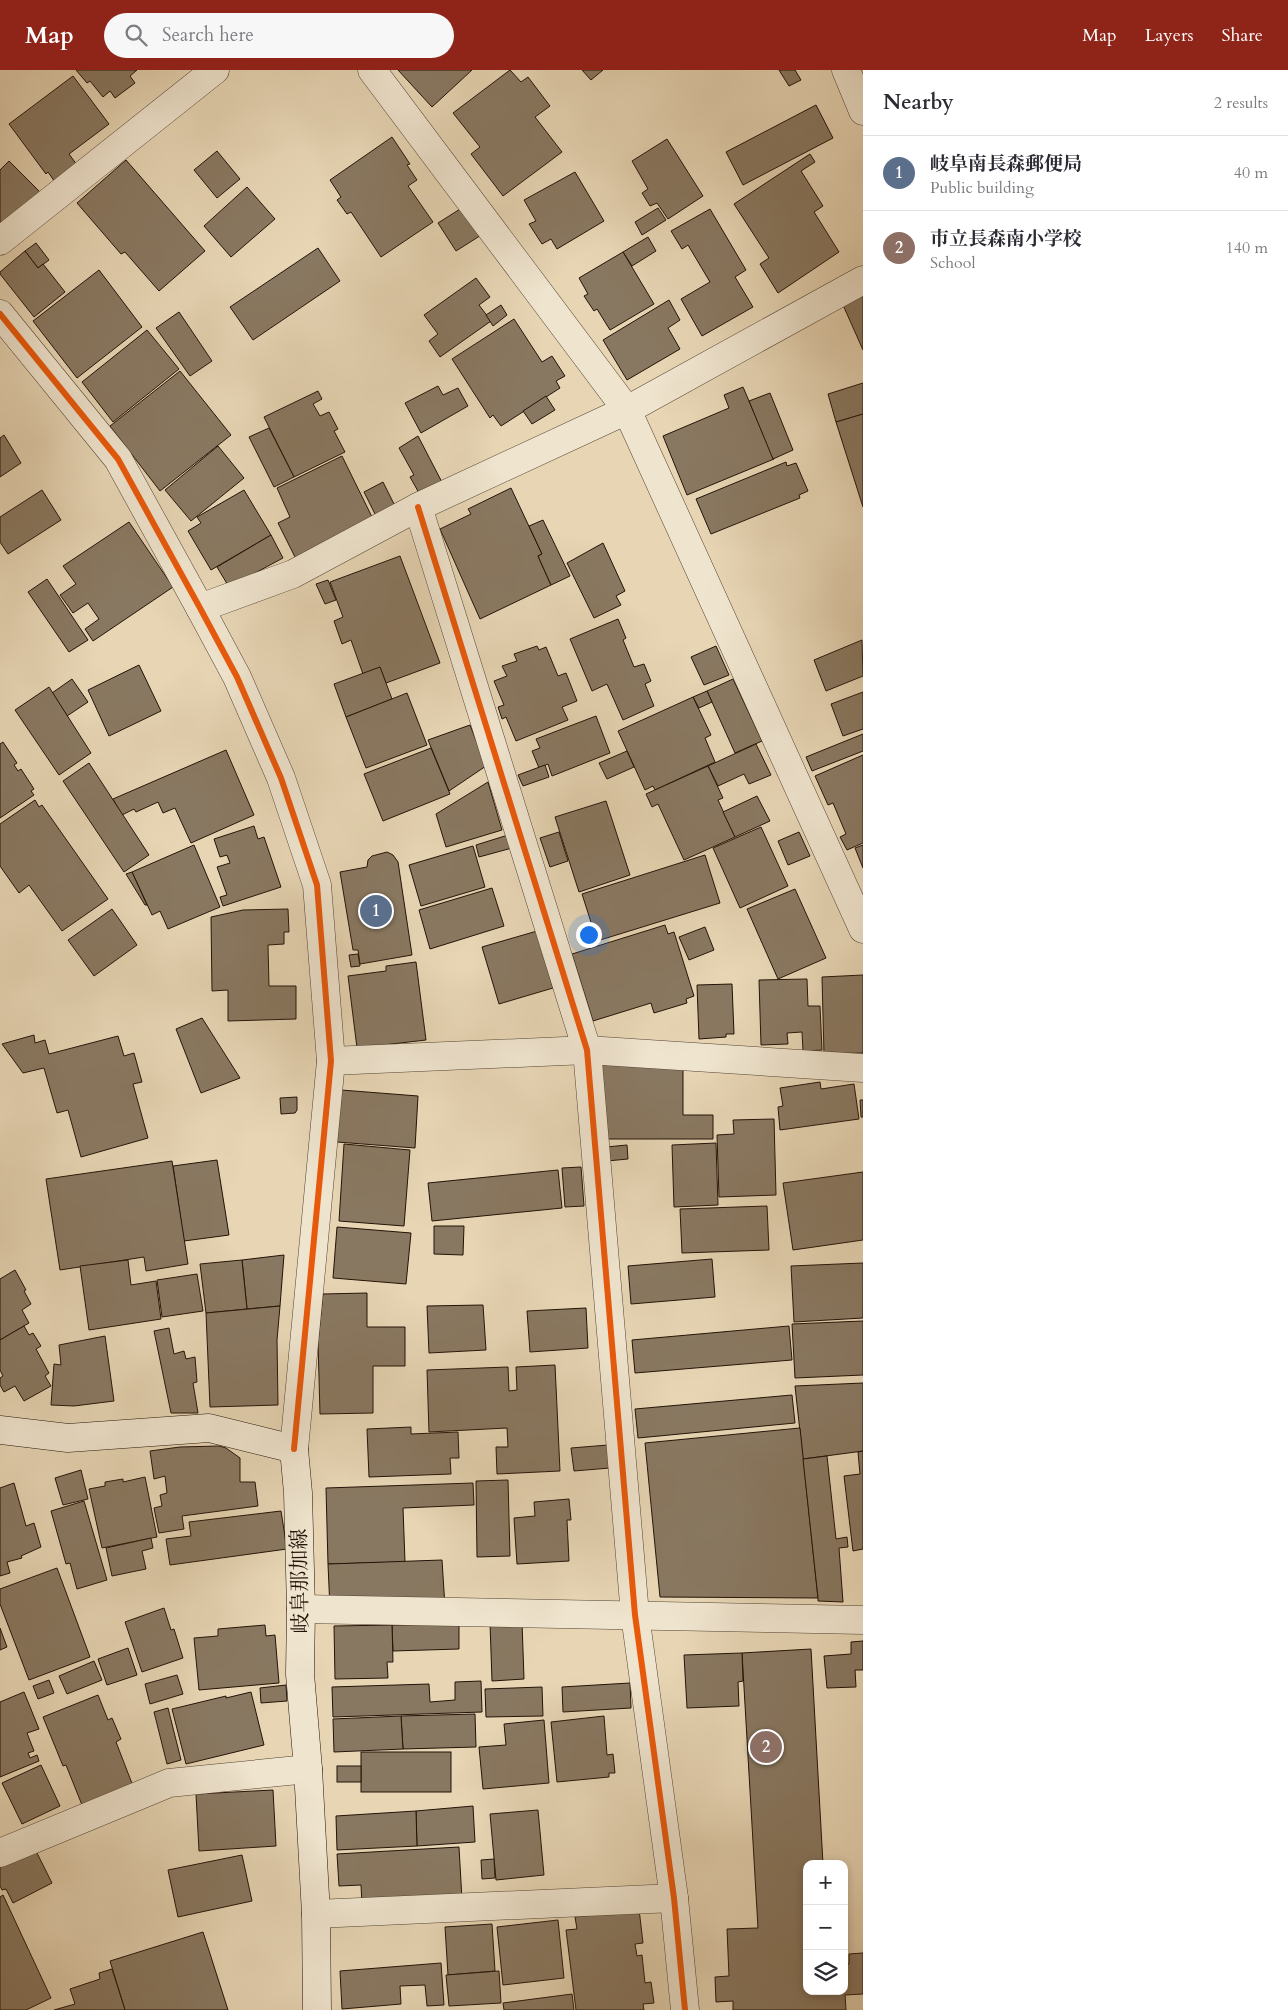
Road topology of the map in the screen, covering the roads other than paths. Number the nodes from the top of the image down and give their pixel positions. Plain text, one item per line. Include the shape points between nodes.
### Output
1 (215, 70) edge
2 (372, 70) edge
3 (846, 70) edge
4 (863, 112) edge
5 (0, 241) edge
6 (863, 280) edge
7 (0, 314) edge
8 (627, 410) junction
9 (418, 507) junction
10 (200, 608) junction
11 (863, 929) edge
12 (587, 1050) junction
13 (332, 1061) junction
14 (863, 1068) edge
15 (0, 1430) edge
16 (294, 1449) junction
17 (301, 1609) junction
18 (635, 1615) junction
19 (863, 1620) edge
20 (308, 1769) junction
21 (0, 1853) edge
22 (674, 1898) junction
23 (316, 1914) junction
24 (317, 2010) edge
25 (685, 2010) edge

1 - 5 street
2 - 8 street
3 - 4 street
6 - 8 street
7 - 10 street, 岐阜那加線 via 118,459
8 - 9 street
8 - 11 street
9 - 10 street via 293,574
9 - 12 street
10 - 13 street, 岐阜那加線 via 237,677 280,778 316,885
12 - 13 street
12 - 14 street
12 - 18 street
13 - 16 street, 岐阜那加線
15 - 16 street via 68,1438 209,1428
16 - 17 street, 岐阜那加線
17 - 18 street
17 - 20 street, 岐阜那加線 via 300,1674
18 - 19 street
18 - 22 street
20 - 21 street via 169,1783
20 - 23 street, 岐阜那加線
22 - 23 street
22 - 25 street
23 - 24 street, 岐阜那加線

